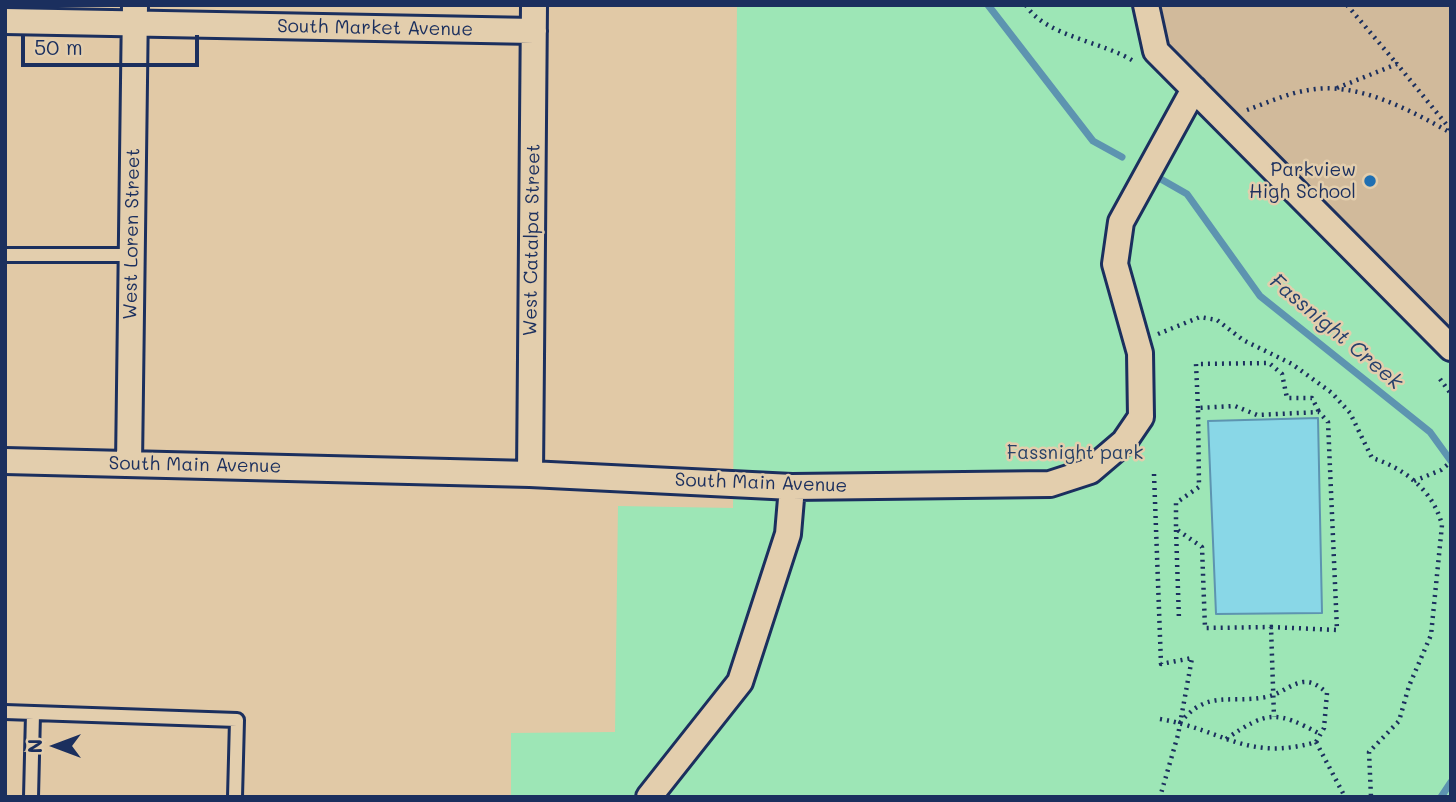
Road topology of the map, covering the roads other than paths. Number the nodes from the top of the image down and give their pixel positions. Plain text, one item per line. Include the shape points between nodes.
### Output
1 (534, 5) edge
2 (1146, 5) edge
3 (134, 15) edge
4 (5, 22) edge
5 (534, 31) junction
6 (1194, 89) junction
7 (5, 255) edge
8 (132, 255) junction
9 (1451, 348) edge
10 (5, 461) edge
11 (129, 464) junction
12 (530, 474) junction
13 (792, 487) junction
14 (5, 712) edge
15 (33, 713) junction
16 (31, 797) edge
17 (235, 797) edge
18 (649, 797) edge

1 - 5 street, West Catalpa Street
2 - 6 street via 1156,51
3 - 4 street, South Market Avenue
3 - 5 street, South Market Avenue
3 - 8 street, West Loren Street
5 - 12 street, West Catalpa Street
6 - 9 street
6 - 13 street, South Main Avenue via 1121,222 1115,264 1137,343 1143,391 1141,417 1124,442 1090,471 1050,484
7 - 8 lane
8 - 11 street, West Loren Street
10 - 11 street, South Main Avenue
11 - 12 street, South Main Avenue
12 - 13 street, South Main Avenue
13 - 18 street via 788,534 740,682
14 - 15 lane
15 - 16 lane
15 - 17 lane via 237,720

